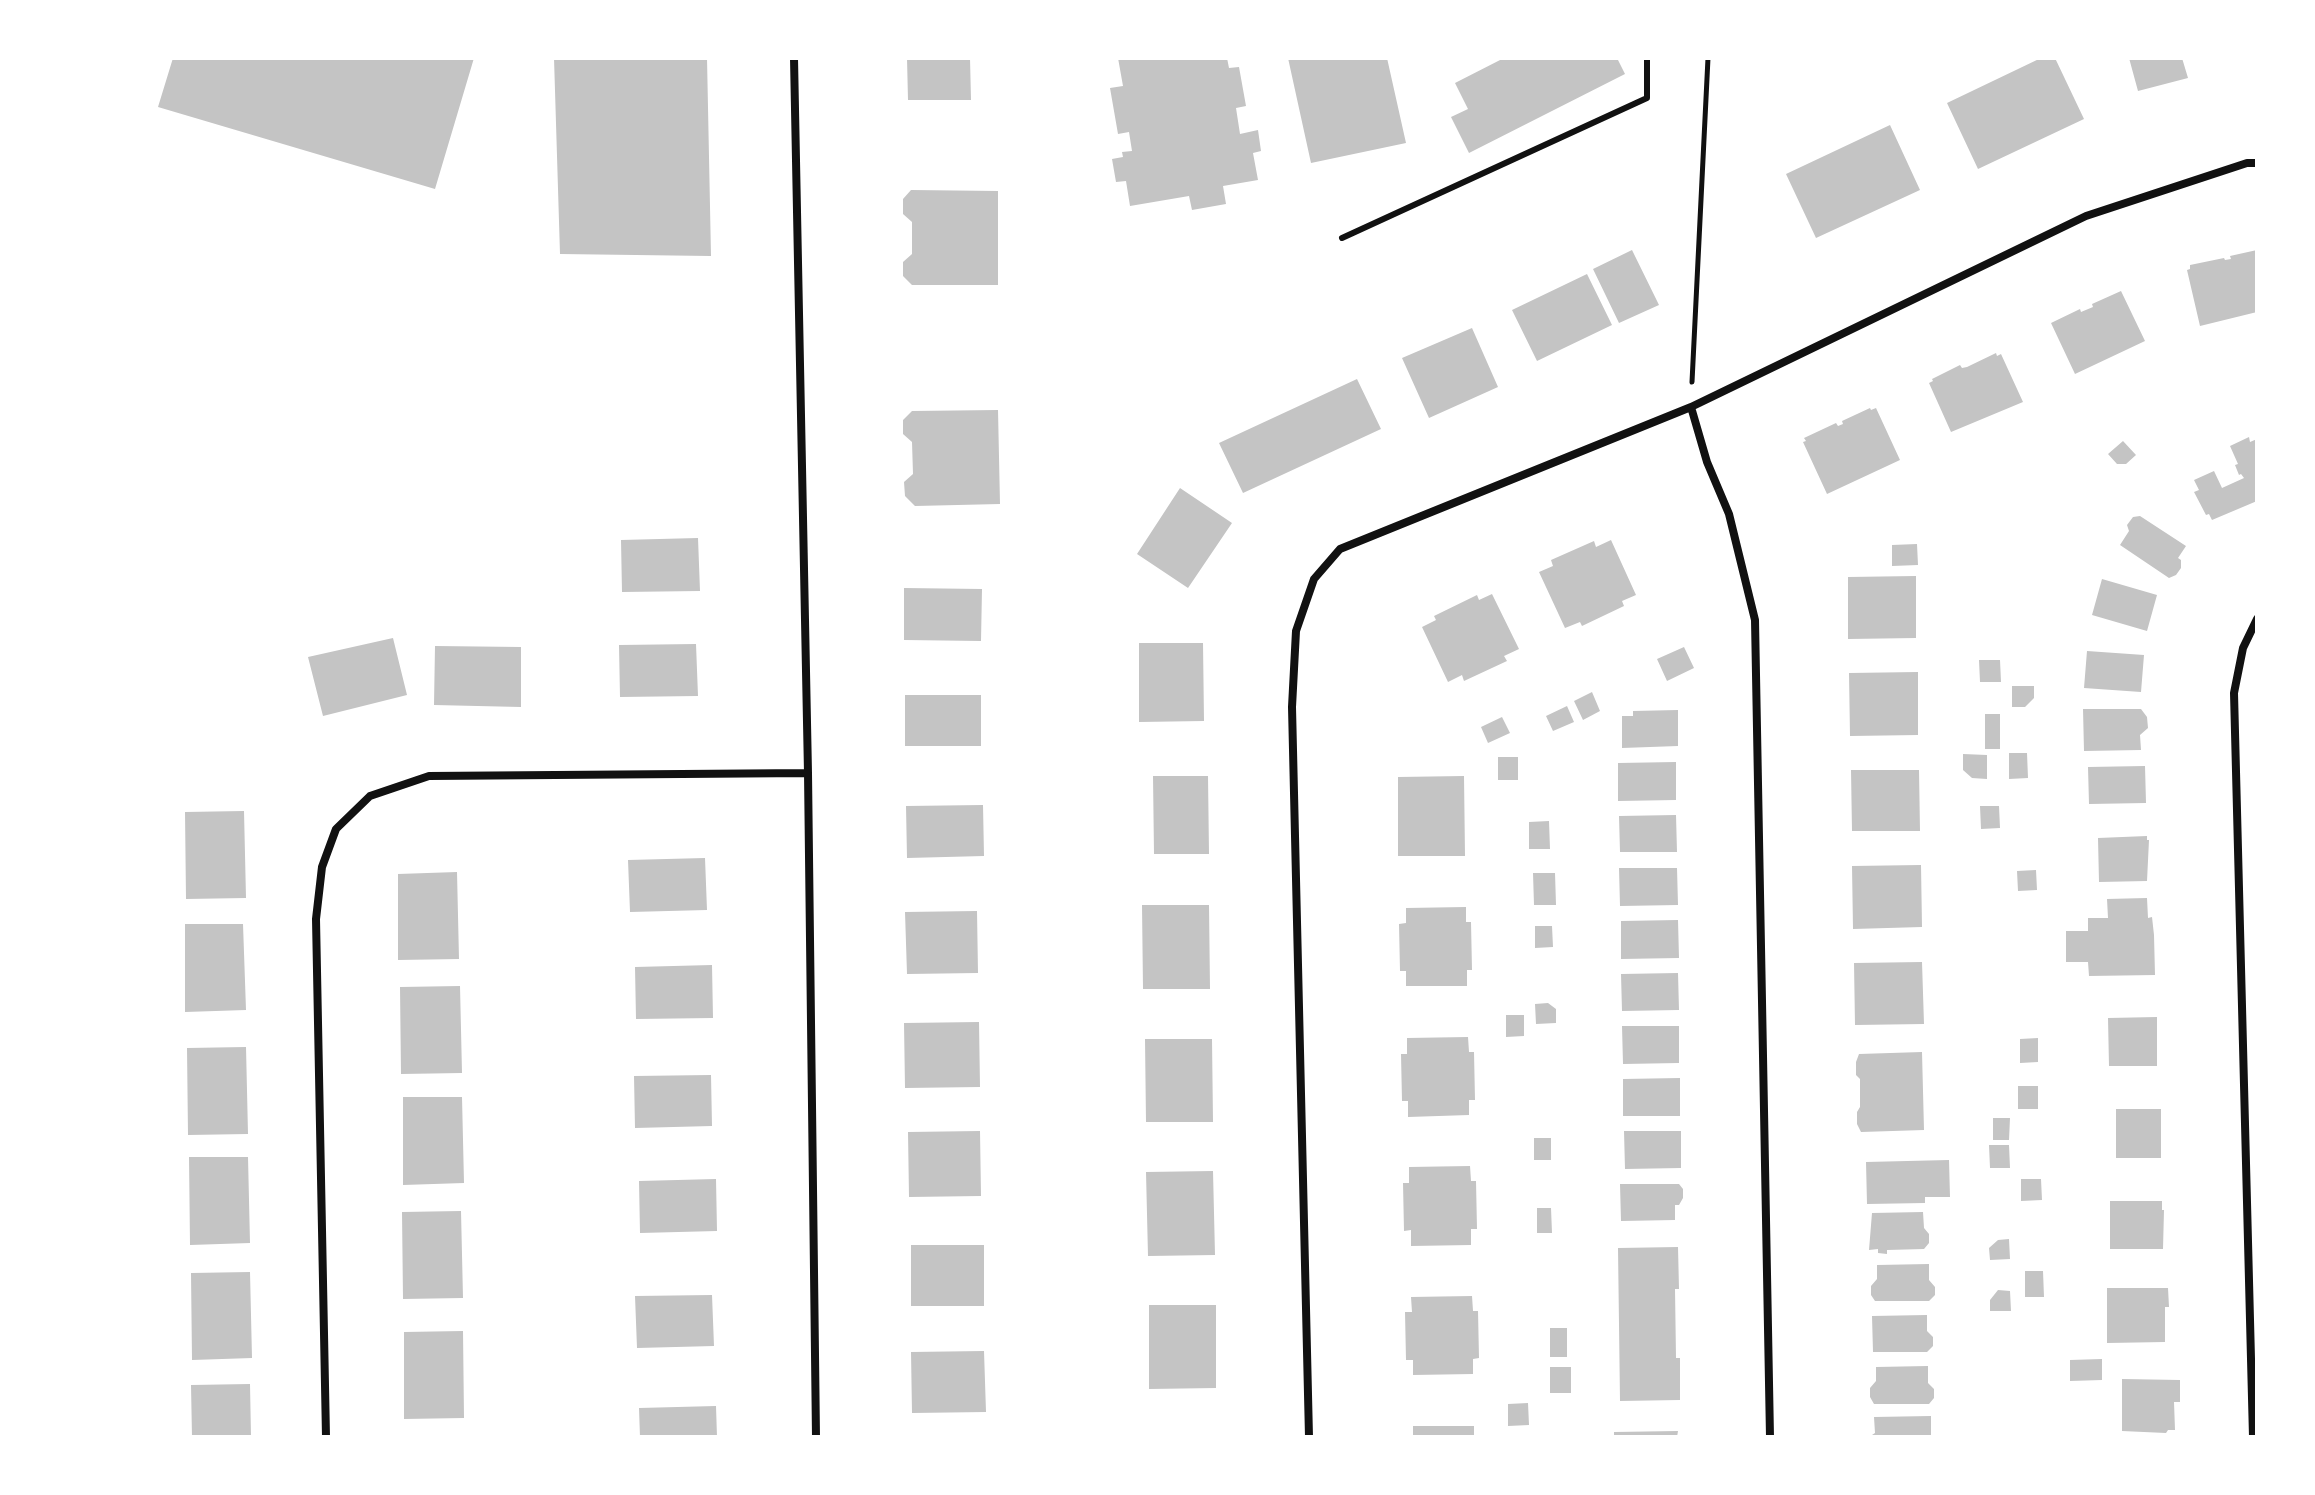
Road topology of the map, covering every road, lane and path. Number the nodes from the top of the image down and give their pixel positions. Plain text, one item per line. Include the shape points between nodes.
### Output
1 (794, 58) edge
2 (1647, 58) edge
3 (1708, 58) edge
4 (2257, 163) edge
5 (1342, 238) dead end
6 (1691, 407) junction
7 (2257, 619) edge
8 (808, 773) junction
9 (326, 1437) edge
10 (816, 1437) edge
11 (1309, 1437) edge
12 (1770, 1437) edge
13 (2253, 1437) edge

1 - 8 street
2 - 5 lane via 1647,98
3 - 6 path
4 - 6 street via 2086,216
6 - 11 street via 1340,549 1314,579 1296,631 1292,707
6 - 12 street via 1729,514 1755,620
7 - 13 street via 2243,648 2234,693
8 - 9 street via 429,776 370,796 336,829 322,867 316,919
8 - 10 street

